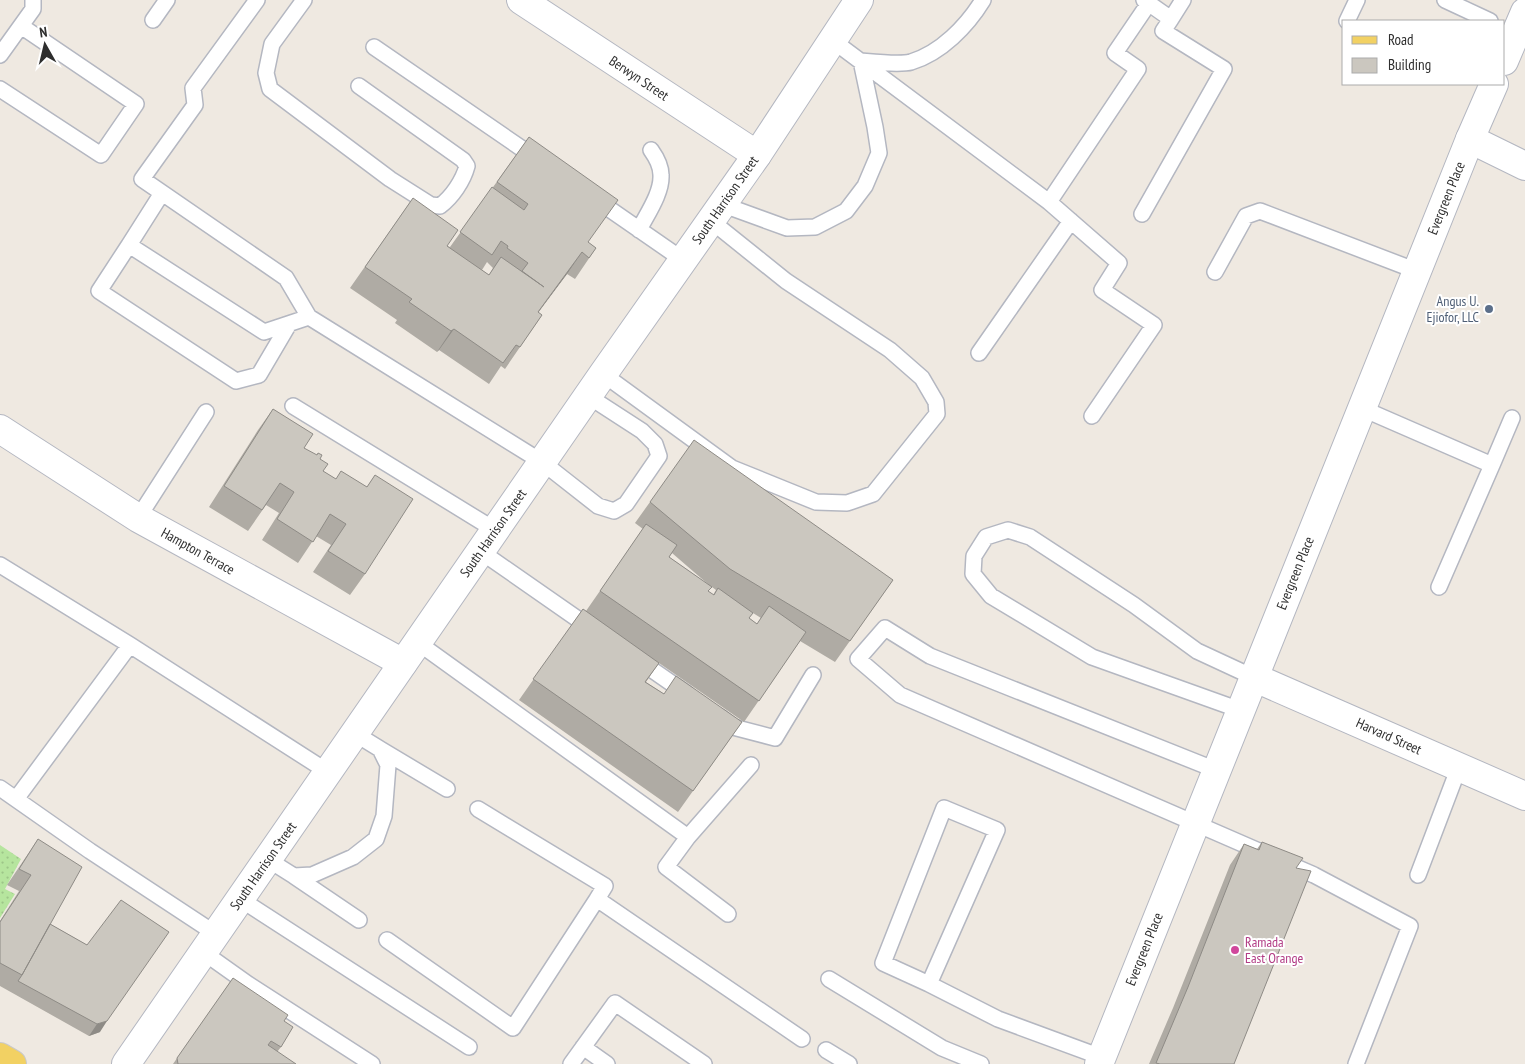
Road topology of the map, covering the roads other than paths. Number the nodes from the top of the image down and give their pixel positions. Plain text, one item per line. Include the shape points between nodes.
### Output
1 (33, 0) edge
2 (167, 0) edge
3 (257, 0) edge
4 (304, 0) edge
5 (521, 0) edge
6 (859, 0) edge
7 (983, 0) edge
8 (1183, 0) edge
9 (1357, 0) edge
10 (1446, 0) edge
11 (1146, 2) edge
12 (1171, 19) junction
13 (153, 20) dead end
14 (1347, 20) edge
15 (1488, 20) edge
16 (1515, 24) edge
17 (21, 26) junction
18 (832, 40) junction
19 (374, 46) dead end
20 (0, 54) edge
21 (1505, 58) edge
22 (861, 61) junction
23 (1494, 85) edge
24 (359, 86) dead end
25 (0, 89) edge
26 (1470, 139) junction
27 (651, 150) dead end
28 (757, 155) junction
29 (1525, 166) edge
30 (551, 169) edge
31 (583, 191) edge
32 (162, 194) junction
33 (1049, 202) junction
34 (716, 212) junction
35 (1142, 214) dead end
36 (1071, 221) junction
37 (639, 230) junction
38 (129, 245) junction
39 (683, 260) junction
40 (1417, 271) junction
41 (1215, 272) dead end
42 (309, 317) junction
43 (289, 324) junction
44 (979, 352) dead end
45 (613, 381) junction
46 (588, 396) junction
47 (293, 406) dead end
48 (1362, 408) junction
49 (206, 412) dead end
50 (1092, 416) dead end
51 (1512, 418) dead end
52 (0, 429) edge
53 (542, 462) junction
54 (1492, 465) junction
55 (138, 518) junction
56 (488, 541) junction
57 (0, 565) edge
58 (1439, 587) dead end
59 (605, 637) edge
60 (130, 645) junction
61 (410, 652) junction
62 (629, 654) edge
63 (814, 675) dead end
64 (1253, 677) junction
65 (1240, 710) junction
66 (354, 733) junction
67 (380, 749) junction
68 (751, 765) dead end
69 (1459, 768) junction
70 (1216, 770) junction
71 (328, 772) junction
72 (0, 788) edge
73 (447, 790) dead end
74 (1525, 796) edge
75 (16, 800) junction
76 (478, 809) dead end
77 (1194, 824) junction
78 (688, 837) junction
79 (267, 860) junction
80 (1418, 875) dead end
81 (294, 876) junction
82 (240, 898) junction
83 (597, 899) junction
84 (728, 914) dead end
85 (359, 920) dead end
86 (387, 940) dead end
87 (209, 943) junction
88 (829, 979) dead end
89 (929, 984) junction
90 (802, 1039) dead end
91 (469, 1046) dead end
92 (583, 1047) junction
93 (826, 1050) dead end
94 (0, 1057) edge
95 (1100, 1061) edge
96 (12, 1064) edge
97 (126, 1064) edge
98 (372, 1064) edge
99 (570, 1064) edge
100 (607, 1064) edge
101 (704, 1064) edge
102 (849, 1064) edge
103 (981, 1064) edge
104 (1356, 1064) edge

1 - 17 lane via 34,8
2 - 13 lane
3 - 32 lane via 193,88 194,105 142,180
4 - 24 lane via 272,44 266,73 270,89 431,206 440,206 447,201 465,174 467,166 463,160
5 - 28 street, Berwyn Street
6 - 18 street, South Harrison Street
7 - 22 lane via 971,19 937,50 910,62
8 - 12 lane
9 - 14 lane
10 - 15 lane
11 - 12 lane
11 - 33 lane via 1115,53 1138,69
12 - 35 lane via 1163,31 1224,69
16 - 21 street
17 - 20 lane
17 - 25 lane via 136,104 101,155
18 - 22 lane
18 - 28 street, South Harrison Street
19 - 30 lane
22 - 33 lane
22 - 34 lane via 876,127 878,153 864,186 846,211 815,227 787,228
23 - 26 street, Evergreen Place
26 - 29 street
26 - 40 street, Evergreen Place
27 - 37 lane via 662,174 659,189
28 - 34 street, South Harrison Street
31 - 37 lane
32 - 38 lane
32 - 42 lane via 286,278
33 - 36 lane
34 - 39 street, South Harrison Street
34 - 45 lane via 731,237 786,280 890,350 922,378 936,402 937,414 873,494 847,503 816,502 732,468
36 - 44 lane
36 - 50 lane via 1119,263 1102,290 1154,325
37 - 39 lane
38 - 43 lane via 264,332
38 - 43 lane via 99,291 236,380 259,375
39 - 45 street, South Harrison Street
40 - 41 lane via 1260,211 1246,216
40 - 48 street, Evergreen Place
42 - 43 lane
42 - 53 lane
45 - 46 street, South Harrison Street
46 - 53 street, South Harrison Street
46 - 53 lane via 642,431 655,444 659,456 626,504 614,511 598,506
47 - 56 lane
48 - 54 lane
48 - 64 street, Evergreen Place
49 - 55 lane
51 - 54 lane
52 - 55 street, Hampton Terrace
53 - 56 street, South Harrison Street
54 - 58 lane
55 - 61 street, Hampton Terrace via 381,653
56 - 59 lane
56 - 61 street, South Harrison Street
57 - 60 lane
60 - 71 lane
60 - 75 lane
61 - 66 street, South Harrison Street
61 - 78 lane
62 - 63 lane via 733,727 775,738
64 - 65 street, Evergreen Place
64 - 65 lane via 1197,651 1030,537 1008,530 986,537 974,556 973,574 991,596 1092,657
64 - 69 street, Harvard Street
65 - 70 street, Evergreen Place
66 - 67 lane
66 - 71 street, South Harrison Street
67 - 73 lane
67 - 81 lane via 388,765 384,816 376,839 353,857 312,875
68 - 78 lane
69 - 74 street, Harvard Street
69 - 80 lane
70 - 77 street, Evergreen Place
70 - 77 lane via 930,656 885,628 858,659 900,695
71 - 79 street, South Harrison Street
72 - 75 lane
75 - 87 lane via 90,851
76 - 83 lane via 605,886
77 - 95 street, Evergreen Place
77 - 104 lane via 1314,875 1410,926
78 - 84 lane via 666,867
79 - 81 lane
79 - 82 street, South Harrison Street
81 - 85 lane
82 - 87 street, South Harrison Street
82 - 91 lane
83 - 86 lane via 513,1028
83 - 90 lane
87 - 97 street, South Harrison Street
87 - 98 lane via 248,984
88 - 103 lane via 942,1048
89 - 89 lane via 997,830 944,808 883,963
89 - 95 lane via 998,1019
92 - 99 lane
92 - 100 lane
92 - 101 lane via 616,1003
93 - 102 lane
94 - 96 main road

